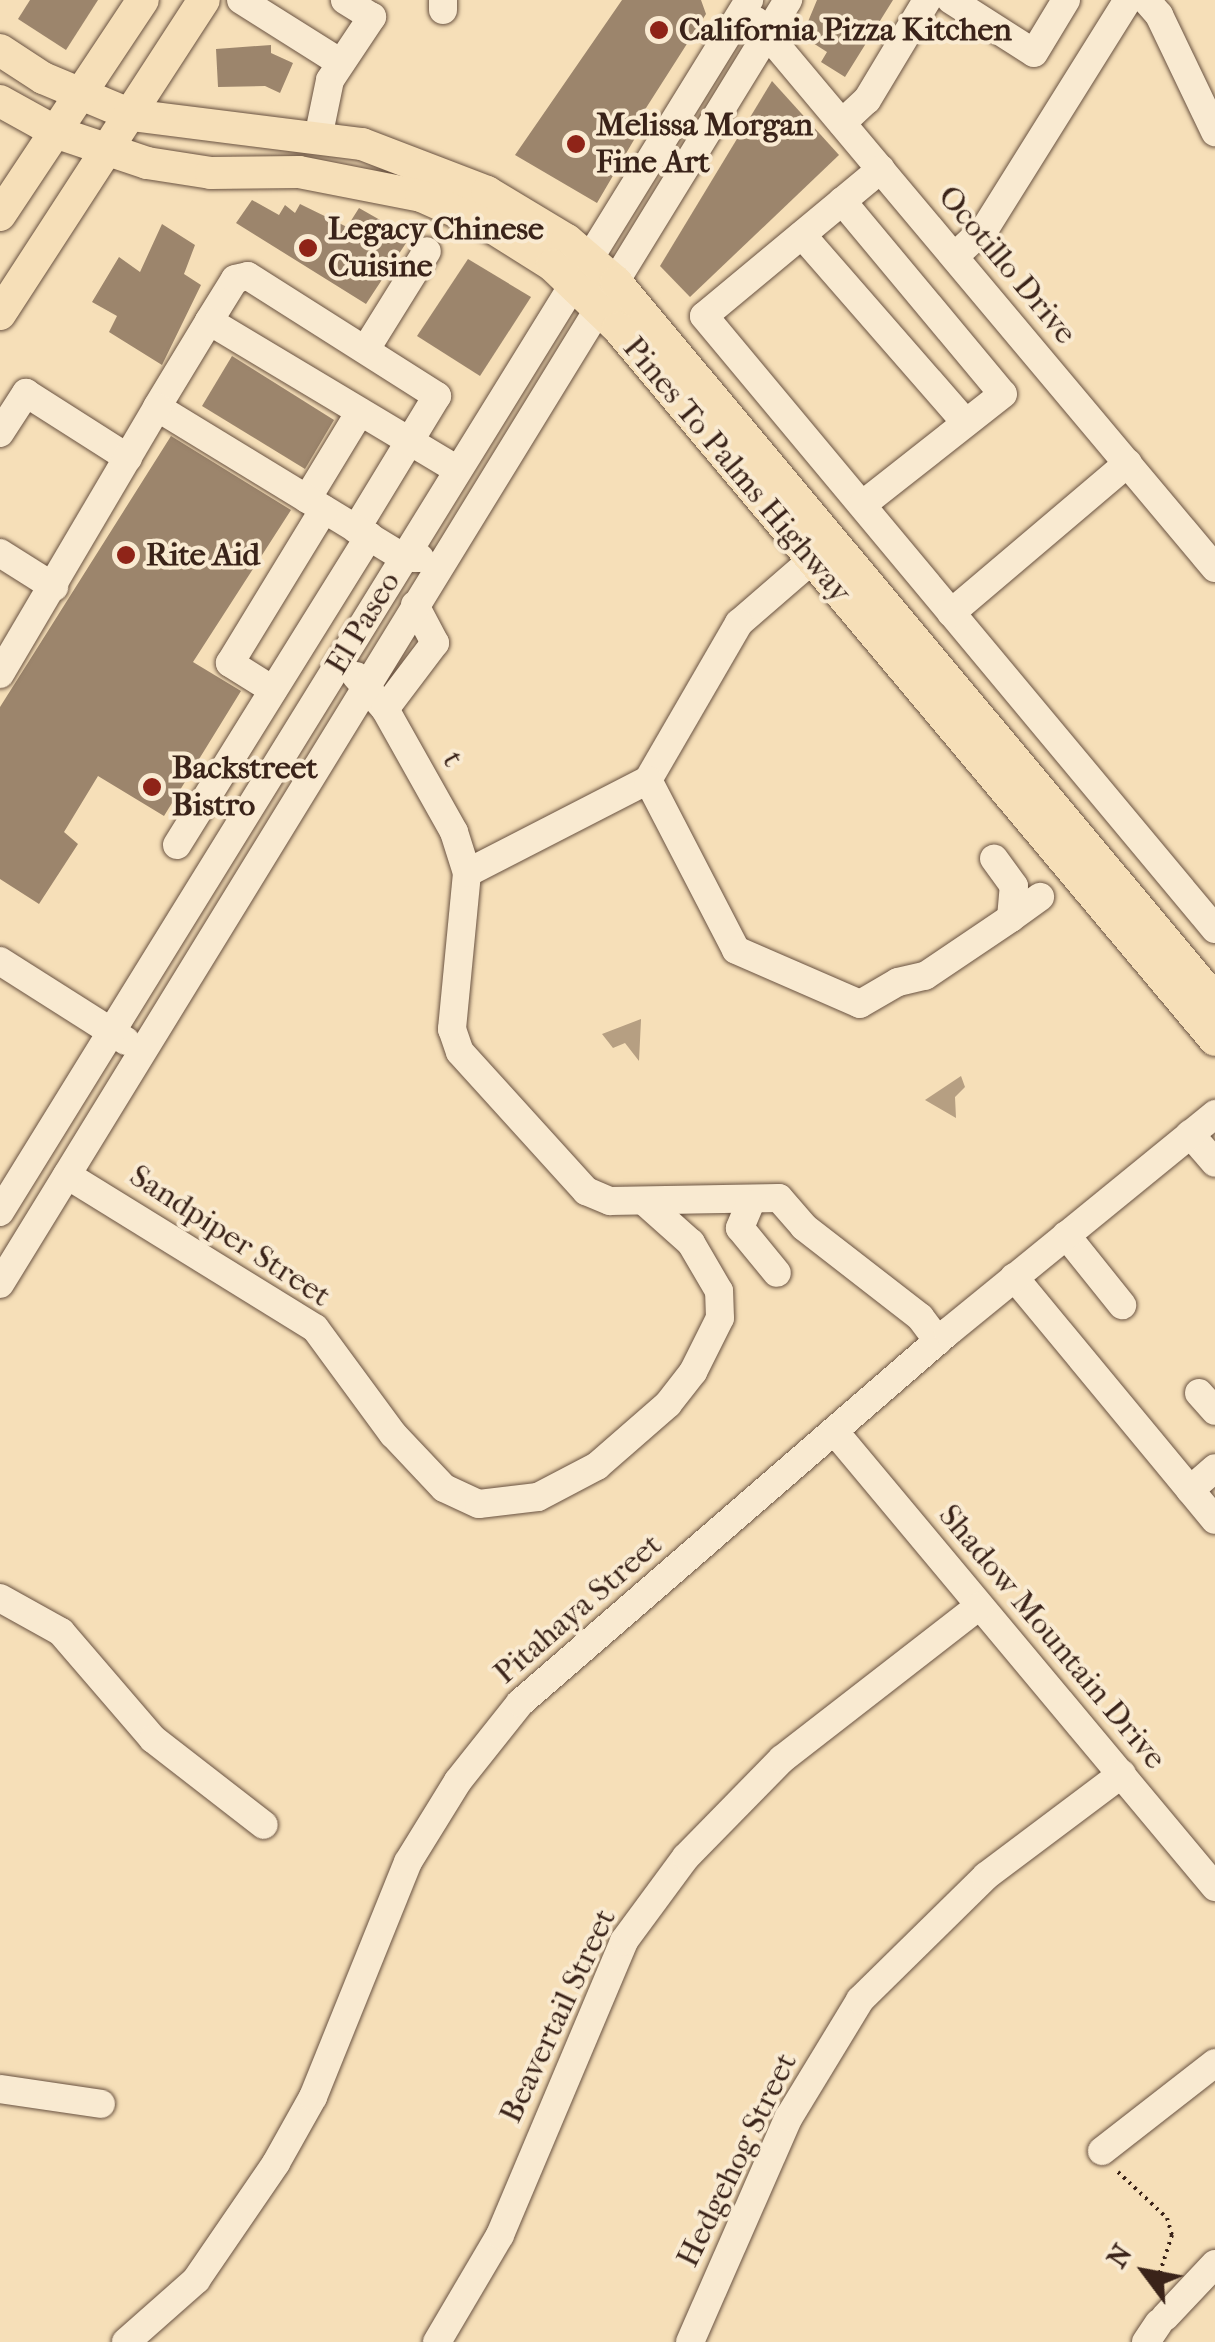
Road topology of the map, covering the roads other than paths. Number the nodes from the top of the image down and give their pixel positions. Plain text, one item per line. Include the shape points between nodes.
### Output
1 (143, 0) edge
2 (204, 0) edge
3 (241, 0) edge
4 (344, 0) edge
5 (788, 0) edge
6 (927, 0) edge
7 (950, 0) edge
8 (1066, 0) edge
9 (1128, 0) edge
10 (1146, 0) edge
11 (744, 3) edge
12 (378, 8) edge
13 (767, 34) junction
14 (0, 50) edge
15 (341, 63) junction
16 (83, 95) junction
17 (0, 101) edge
18 (131, 115) junction
19 (842, 122) junction
20 (1215, 132) edge
21 (58, 133) junction
22 (318, 138) junction
23 (108, 152) junction
24 (881, 169) junction
25 (842, 201) junction
26 (0, 214) edge
27 (802, 235) junction
28 (427, 251) dead end
29 (955, 256) junction
30 (593, 281) junction
31 (0, 314) edge
32 (209, 321) junction
33 (366, 349) junction
34 (157, 407) junction
35 (360, 412) junction
36 (966, 423) junction
37 (0, 433) edge
38 (412, 443) junction
39 (128, 458) junction
40 (1128, 463) junction
41 (458, 470) junction
42 (837, 476) junction
43 (316, 504) junction
44 (862, 505) junction
45 (805, 508) junction
46 (362, 532) junction
47 (450, 548) junction
48 (822, 551) junction
49 (0, 553) edge
50 (402, 561) junction
51 (1215, 568) edge
52 (54, 586) junction
53 (415, 605) junction
54 (951, 612) junction
55 (0, 620) edge
56 (24, 635) junction
57 (0, 674) edge
58 (364, 688) junction
59 (273, 690) junction
60 (385, 710) junction
61 (648, 780) junction
62 (177, 845) dead end
63 (994, 858) dead end
64 (214, 867) junction
65 (467, 873) junction
66 (1040, 897) dead end
67 (1011, 918) junction
68 (1215, 930) edge
69 (197, 960) junction
70 (0, 962) edge
71 (1215, 1000) edge
72 (112, 1032) junction
73 (1215, 1040) edge
74 (140, 1050) junction
75 (1215, 1114) edge
76 (1190, 1134) junction
77 (1215, 1163) edge
78 (67, 1174) junction
79 (689, 1200) junction
80 (646, 1202) junction
81 (750, 1204) junction
82 (0, 1212) edge
83 (678, 1229) junction
84 (1066, 1235) junction
85 (777, 1273) dead end
86 (1014, 1277) junction
87 (0, 1284) edge
88 (1122, 1305) dead end
89 (938, 1341) junction
90 (835, 1432) junction
91 (1215, 1468) edge
92 (1190, 1490) junction
93 (1215, 1520) edge
94 (0, 1598) edge
95 (979, 1606) junction
96 (1122, 1774) junction
97 (264, 1826) dead end
98 (1215, 1886) edge
99 (1215, 2063) edge
100 (0, 2088) edge
101 (101, 2104) dead end
102 (1110, 2162) road end
103 (1215, 2264) edge
104 (1157, 2327) edge
105 (126, 2342) edge
106 (437, 2342) edge
107 (690, 2342) edge

1 - 16 main road
2 - 18 main road
3 - 15 street
4 - 12 street
5 - 13 street, El Paseo
6 - 19 street via 867,100
7 - 8 street via 1034,53
9 - 29 street via 986,226
10 - 20 street
11 - 13 street, Ocotillo Drive
11 - 30 street, El Paseo
12 - 15 street
13 - 19 street, Ocotillo Drive
13 - 30 street, El Paseo
14 - 16 main road, Pines To Palms Highway
15 - 22 street via 326,90
16 - 18 main road, Pines To Palms Highway
16 - 21 main road
17 - 21 main road, Pines To Palms Highway
18 - 22 main road, Pines To Palms Highway
18 - 23 main road
19 - 24 street, Ocotillo Drive
21 - 23 main road, Pines To Palms Highway
21 - 26 main road
22 - 30 main road, Pines To Palms Highway via 362,144 448,174 524,213
23 - 30 main road, Pines To Palms Highway via 176,169 300,172 421,196
23 - 31 main road
24 - 25 street
24 - 29 street, Ocotillo Drive
25 - 27 street
25 - 36 street via 1003,394
27 - 36 street
27 - 42 street via 704,316
28 - 33 street
29 - 40 street, Ocotillo Drive
30 - 41 street, El Paseo
30 - 45 main road, Pines To Palms Highway
30 - 47 street, El Paseo via 502,438 479,499
30 - 48 main road, Pines To Palms Highway
32 - 33 street via 235,279 248,276
32 - 34 street
32 - 35 street
33 - 38 street via 437,396
34 - 39 street
34 - 43 street
35 - 38 street
35 - 43 street
36 - 44 street
37 - 39 street via 26,393
38 - 41 street
38 - 46 street
39 - 52 street
40 - 51 street, Ocotillo Drive
40 - 54 street
41 - 50 street, El Paseo
42 - 44 street
42 - 45 street
43 - 46 street
43 - 59 street via 230,663
44 - 54 street
45 - 48 main road, Pines To Palms Highway
46 - 50 street
46 - 59 street
47 - 50 street
47 - 53 street, El Paseo
48 - 61 street via 739,622
48 - 71 main road, Pines To Palms Highway
48 - 73 main road, Pines To Palms Highway
49 - 52 street
50 - 58 street via 356,665
50 - 64 street, El Paseo
52 - 56 street
53 - 58 street, El Paseo
53 - 60 street via 434,643
54 - 68 street
55 - 56 street
56 - 57 street
58 - 60 street, t
58 - 69 street, El Paseo
59 - 62 street
60 - 65 street, t via 454,832
61 - 65 street
61 - 67 street via 736,950 854,1002 925,976
63 - 67 street via 1014,886
64 - 69 street via 222,885 198,924
64 - 72 street, El Paseo
65 - 80 street via 451,1021 457,1046 586,1192
66 - 67 street
69 - 74 street, El Paseo
70 - 72 street
72 - 74 street
72 - 82 street, El Paseo
74 - 78 street, El Paseo
75 - 76 street, Pitahaya Street
76 - 77 street
76 - 84 street, Pitahaya Street
78 - 83 street, Sandpiper Street via 315,1328 392,1434 444,1488 478,1504 538,1498 597,1466 668,1404 693,1372 720,1318 719,1290
78 - 87 street, El Paseo
79 - 80 street
79 - 81 street
79 - 83 street via 674,1212
80 - 83 street, Sandpiper Street
81 - 85 street via 740,1228
81 - 89 street via 768,1195 779,1198 804,1226 920,1316
84 - 86 street, Pitahaya Street
84 - 88 street
86 - 89 street, Pitahaya Street
86 - 92 street
89 - 90 street, Pitahaya Street
90 - 95 street, Shadow Mountain Drive
90 - 105 street, Pitahaya Street via 520,1703 458,1781 408,1862 313,2098 276,2163 196,2280
91 - 92 street
92 - 93 street
94 - 97 street via 61,1632 153,1739
95 - 96 street, Shadow Mountain Drive
95 - 106 street, Beavertail Street via 782,1759 686,1857 624,1942 500,2235
96 - 98 street, Shadow Mountain Drive
96 - 107 street, Hedgehog Street via 986,1876 860,2000 789,2117
99 - 102 street
100 - 101 street
103 - 104 street

